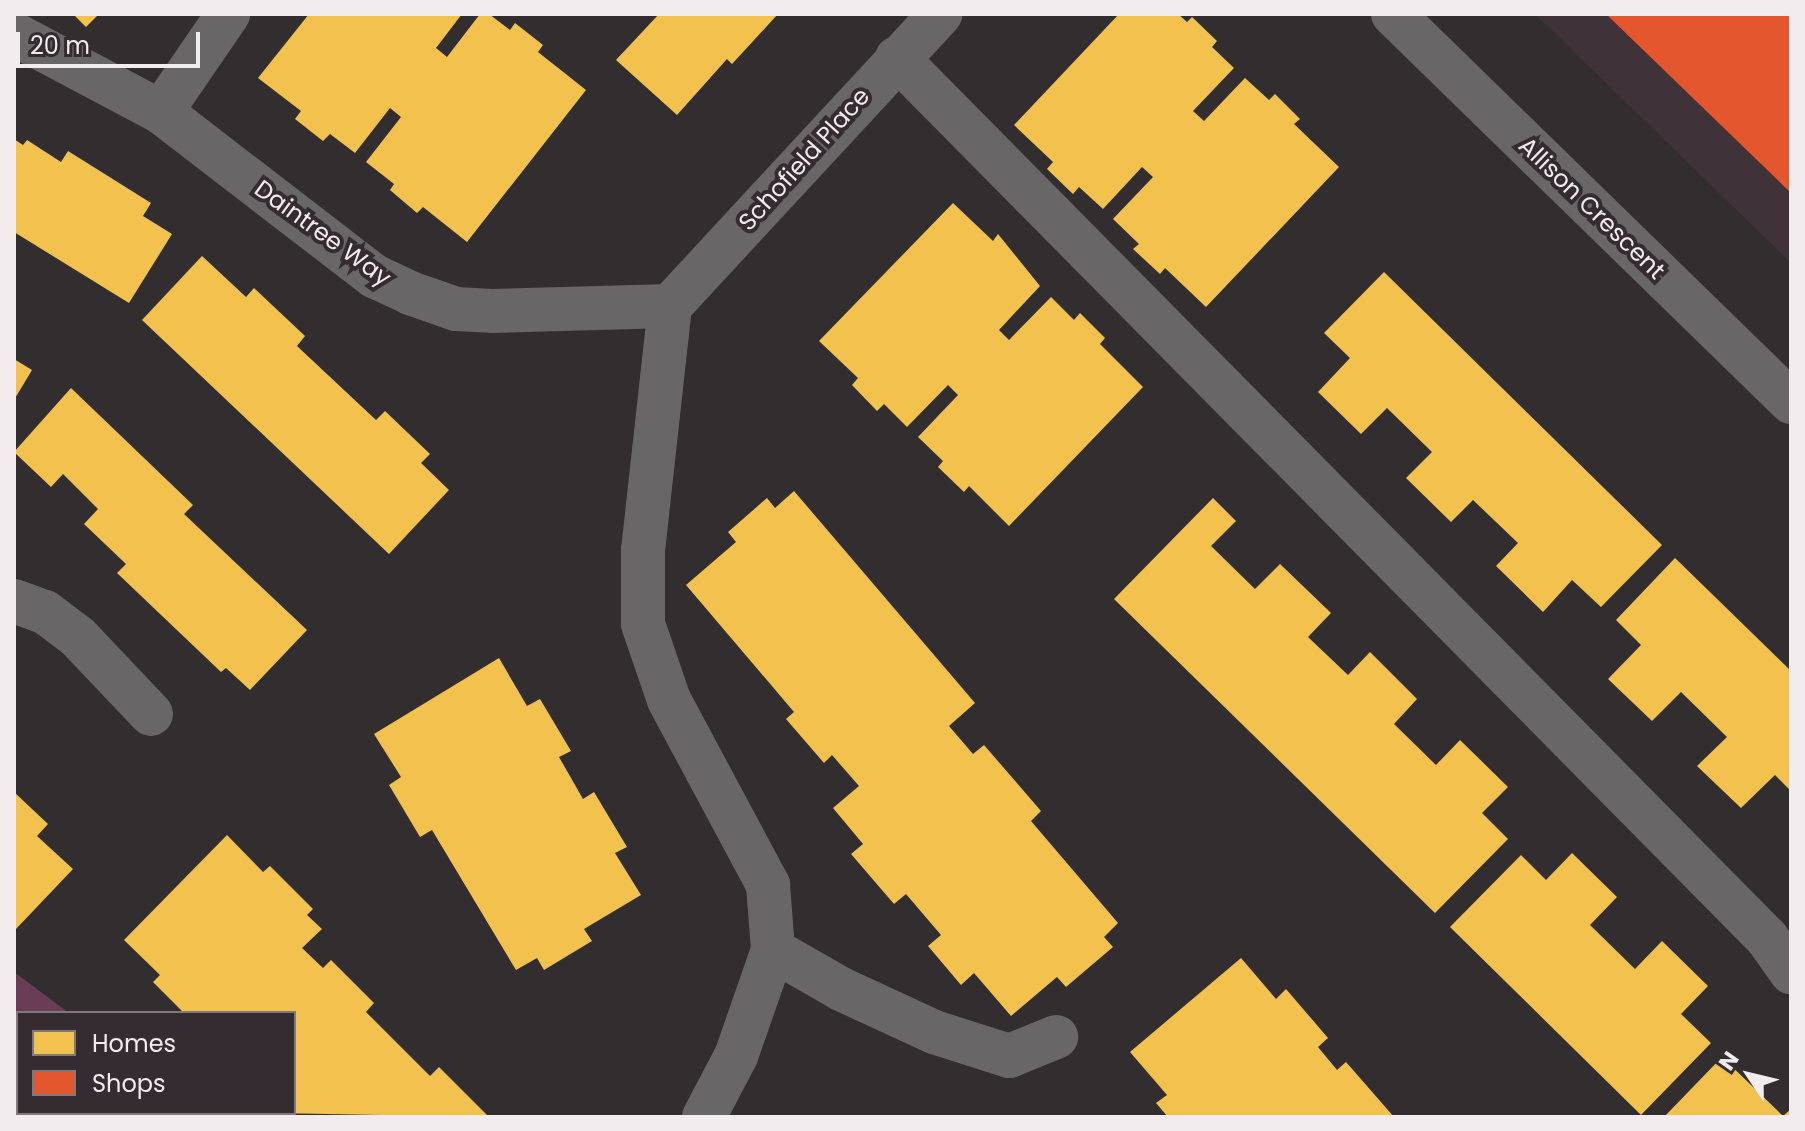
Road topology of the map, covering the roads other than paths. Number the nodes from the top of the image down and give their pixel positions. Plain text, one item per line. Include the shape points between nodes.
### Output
1 (228, 14) edge
2 (940, 14) edge
3 (1393, 14) edge
4 (14, 34) edge
5 (897, 58) junction
6 (161, 112) junction
7 (670, 306) junction
8 (1791, 402) edge
9 (14, 601) edge
10 (151, 714) dead end
11 (773, 950) junction
12 (1791, 972) edge
13 (1056, 1037) dead end
14 (704, 1117) edge

1 - 6 street
2 - 5 street, Schofield Place
3 - 8 street, Allison Crescent
4 - 6 street, Daintree Way
5 - 7 street, Schofield Place
5 - 12 street via 1767,938
6 - 7 street, Daintree Way via 374,276 410,293 456,309 492,311
7 - 11 street via 643,550 643,624 669,700 768,885
9 - 10 street via 45,612 78,637
11 - 13 street via 934,1032 1009,1056
11 - 14 street via 736,1056

